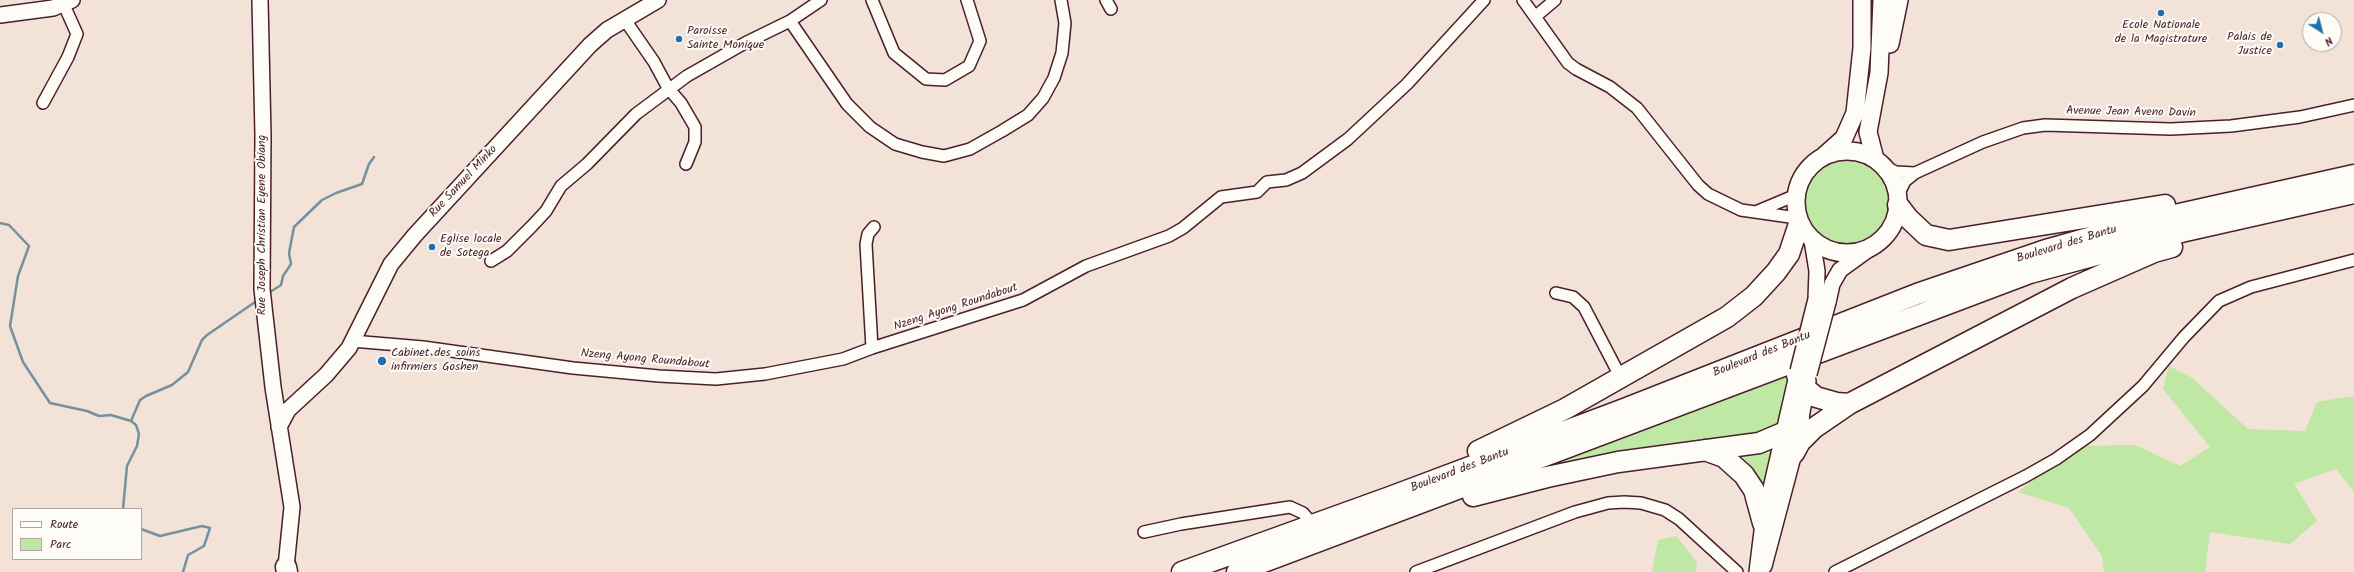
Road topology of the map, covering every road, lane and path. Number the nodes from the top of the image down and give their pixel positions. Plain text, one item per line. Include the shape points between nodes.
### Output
1 (260, 0) edge
2 (658, 0) edge
3 (821, 0) edge
4 (872, 0) edge
5 (968, 0) edge
6 (1061, 0) edge
7 (1484, 0) edge
8 (1523, 0) edge
9 (1554, 0) edge
10 (1862, 0) edge
11 (1867, 0) edge
12 (1882, 0) edge
13 (1899, 0) edge
14 (68, 2) edge
15 (0, 15) edge
16 (1536, 16) junction
17 (625, 20) junction
18 (790, 21) junction
19 (1862, 48) junction
20 (668, 88) junction
21 (43, 103) dead end
22 (2354, 105) edge
23 (1873, 112) junction
24 (1822, 157) junction
25 (1880, 163) junction
26 (686, 164) dead end
27 (2354, 171) edge
28 (1915, 173) junction
29 (2354, 175) edge
30 (2354, 193) edge
31 (1796, 195) junction
32 (1898, 200) junction
33 (2329, 200) junction
34 (1756, 212) junction
35 (1798, 221) junction
36 (874, 227) dead end
37 (1812, 240) junction
38 (1869, 249) junction
39 (2354, 260) edge
40 (491, 262) dead end
41 (1556, 293) dead end
42 (1822, 301) junction
43 (352, 341) junction
44 (872, 348) junction
45 (1803, 377) junction
46 (1621, 378) junction
47 (273, 386) junction
48 (305, 395) junction
49 (1849, 404) junction
50 (1799, 417) junction
51 (279, 427) junction
52 (1785, 432) junction
53 (1705, 450) junction
54 (1794, 453) junction
55 (1352, 511) junction
56 (1763, 523) junction
57 (1313, 525) junction
58 (1144, 532) dead end
59 (1312, 545) junction
60 (286, 570) edge
61 (1182, 572) edge
62 (1237, 572) edge
63 (1416, 572) edge
64 (1737, 572) edge
65 (1757, 572) edge
66 (1761, 572) edge
67 (1835, 572) edge

1 - 47 street, Rue Joseph Christian Eyene Obiang via 263,135 262,296
2 - 17 street, Rue Samuel Minko
3 - 18 street
4 - 5 street via 894,53 926,79 945,80 969,66 980,41
6 - 18 street via 1065,23 1062,53 1054,78 1042,98 1028,115 1002,131 970,149 944,156 895,144 870,127 847,104
7 - 44 street, Nzeng Ayong Roundabout via 1407,84 1314,167 1286,180 1267,182 1257,192 1221,197 1169,236 1086,266 1023,300
8 - 16 street
9 - 16 street
10 - 19 main road
11 - 19 main road via 1867,28
12 - 23 main road via 1882,44
13 - 23 main road
14 - 15 street via 38,11
14 - 21 street via 77,34 68,57
16 - 34 street via 1568,63 1610,87 1637,108 1708,194 1734,208
17 - 20 street via 654,62
17 - 43 street, Rue Samuel Minko via 603,34 578,56 397,255
18 - 20 street via 745,43
19 - 24 main road via 1858,99 1851,125 1844,138
20 - 26 street via 681,103 695,127 695,142
20 - 40 street via 636,114 587,164 561,186 537,221 507,251
22 - 28 street, Avenue Jean Aveno Davin via 2300,117 2231,126 2029,127 1983,142
23 - 25 main road via 1868,132
24 - 25 main road via 1845,151 1860,152
24 - 31 main road via 1811,165 1803,176
25 - 28 street via 1896,172
25 - 32 main road via 1894,180
27 - 32 highway via 1948,240 1926,235 1908,218
28 - 32 street via 1905,181
29 - 55 highway, Boulevard des Bantu via 2148,221 2049,249 1917,294 1759,358
30 - 33 highway, Boulevard des Bantu
31 - 34 street
31 - 35 main road
32 - 38 main road via 1895,220 1888,234
33 - 49 highway via 2147,255 2072,288
33 - 59 highway, Boulevard des Bantu via 2181,232 2030,273
34 - 35 street
35 - 37 main road
35 - 46 highway via 1794,244 1783,263 1748,301 1716,324
36 - 44 street via 868,234 866,244
37 - 38 main road via 1839,253
37 - 42 street
38 - 42 street via 1840,270
39 - 67 street via 2251,287 2219,301 2184,336 2143,386 2115,414 2079,443 2026,476
41 - 46 street via 1573,297 1584,307
42 - 45 street, bridge
43 - 44 street, Nzeng Ayong Roundabout via 423,347 581,368 716,379 766,374 843,359
43 - 48 street, Rue Samuel Minko via 334,366
45 - 49 highway via 1816,397 1837,404
45 - 50 street
45 - 52 street
46 - 55 highway via 1541,421 1384,492
47 - 48 street via 284,399 291,400
47 - 51 street, Rue Joseph Christian Eyene Obiang
48 - 51 street, Rue Samuel Minko via 288,410
49 - 54 highway via 1814,428 1800,442
50 - 52 highway
50 - 54 street
51 - 60 street, Rue Joseph Christian Eyene Obiang via 292,506
52 - 53 highway via 1759,443
52 - 56 street
53 - 56 highway via 1724,457 1744,475 1754,490
53 - 59 highway via 1625,460 1547,477 1456,501
54 - 66 street
55 - 57 highway, Boulevard des Bantu
56 - 65 street
57 - 58 street via 1304,513 1290,507
57 - 61 highway, Boulevard des Bantu
59 - 62 highway, Boulevard des Bantu
63 - 64 street via 1575,512 1608,503 1624,502 1641,503 1665,510 1679,519

